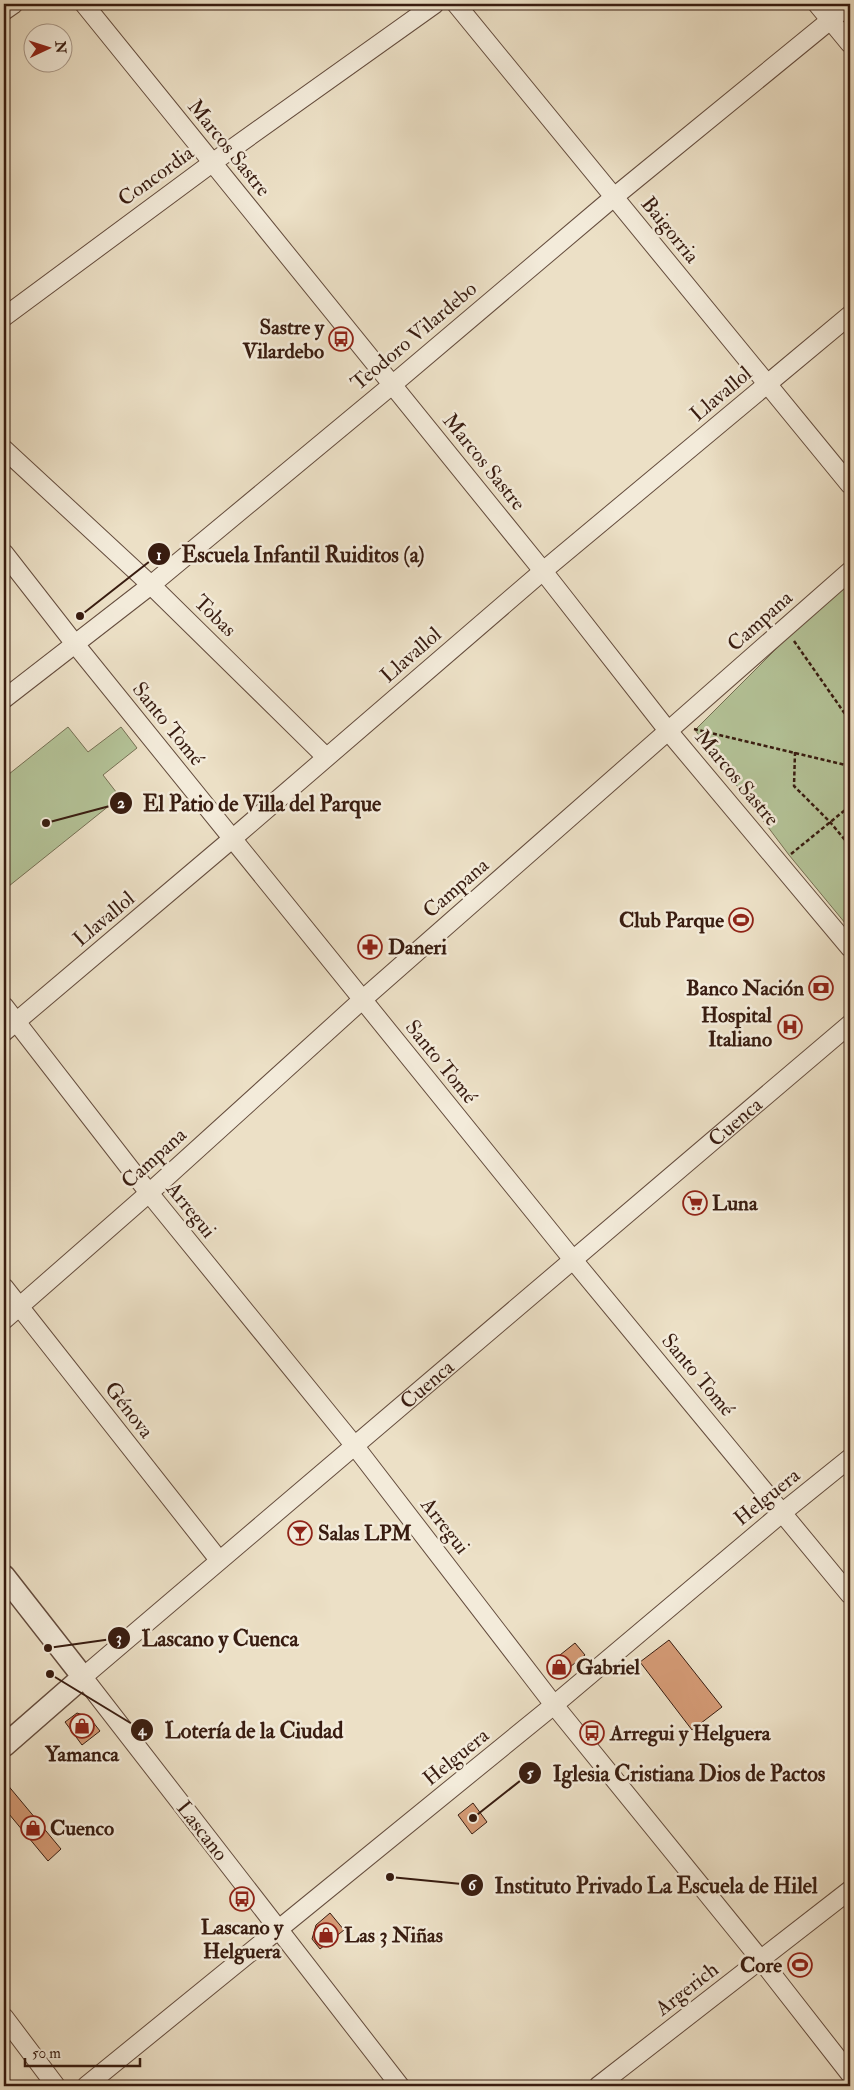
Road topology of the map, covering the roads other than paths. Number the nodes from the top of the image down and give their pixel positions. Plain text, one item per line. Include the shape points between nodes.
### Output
1 (14, 4) edge
2 (84, 4) edge
3 (435, 4) edge
4 (456, 4) edge
5 (817, 4) edge
6 (850, 4) edge
7 (4, 10) edge
8 (830, 20) junction
9 (850, 44) edge
10 (212, 163) junction
11 (614, 197) junction
12 (850, 316) edge
13 (4, 317) edge
14 (392, 385) junction
15 (767, 385) junction
16 (4, 449) edge
17 (850, 485) edge
18 (4, 553) edge
19 (544, 571) junction
20 (850, 572) edge
21 (151, 585) junction
22 (75, 644) junction
23 (4, 699) edge
24 (670, 732) junction
25 (326, 757) junction
26 (232, 839) junction
27 (850, 948) edge
28 (362, 1000) junction
29 (4, 1006) edge
30 (850, 1024) edge
31 (10, 1027) edge
32 (149, 1193) junction
33 (574, 1261) junction
34 (4, 1287) edge
35 (19, 1307) junction
36 (4, 1320) edge
37 (354, 1445) junction
38 (850, 1458) edge
39 (783, 1512) junction
40 (219, 1560) junction
41 (4, 1576) edge
42 (850, 1595) edge
43 (83, 1677) junction
44 (554, 1705) junction
45 (4, 1746) edge
46 (850, 1890) edge
47 (279, 1930) junction
48 (761, 1960) junction
49 (4, 2017) edge
50 (850, 2074) edge
51 (56, 2086) edge
52 (86, 2086) edge
53 (400, 2086) edge
54 (598, 2086) edge

1 - 7 street
2 - 10 street, Marcos Sastre
3 - 10 street, Concordia
4 - 11 street, Baigorria
5 - 8 street
6 - 8 street, Teodoro Vilardebo
8 - 9 street
8 - 11 street, Teodoro Vilardebo
10 - 13 street, Concordia
10 - 14 street, Marcos Sastre
11 - 14 street, Teodoro Vilardebo
11 - 15 street, Baigorria
12 - 15 street, Llavallol
14 - 19 street, Marcos Sastre
14 - 21 street, Teodoro Vilardebo
15 - 17 street, Baigorria
15 - 19 street, Llavallol
16 - 21 street, Tobas
18 - 22 street, Santo Tomé
19 - 24 street, Marcos Sastre
19 - 25 street, Llavallol
20 - 24 street, Campana
21 - 22 street, Teodoro Vilardebo
21 - 25 street, Tobas
22 - 23 street, Teodoro Vilardebo
22 - 26 street, Santo Tomé
24 - 27 street, Marcos Sastre
24 - 28 street, Campana
25 - 26 street, Llavallol
26 - 28 street, Santo Tomé
26 - 31 street, Llavallol
28 - 32 street, Campana
28 - 33 street, Santo Tomé
29 - 31 street, Arregui
30 - 33 street, Cuenca
31 - 32 street, Arregui
32 - 35 street, Campana
32 - 37 street, Arregui
33 - 37 street, Cuenca
33 - 39 street, Santo Tomé
34 - 35 street, Génova
35 - 36 street, Campana
35 - 40 street, Génova
37 - 40 street, Cuenca
37 - 44 street, Arregui
38 - 39 street, Helguera
39 - 42 street, Santo Tomé
39 - 44 street, Helguera
40 - 43 street, Cuenca
41 - 43 street, Lascano
43 - 45 street, Cuenca
43 - 47 street, Lascano
44 - 47 street, Helguera
44 - 48 street, Arregui
46 - 48 street, Argerich
47 - 52 street, Helguera
47 - 53 street, Lascano
48 - 50 street, Arregui
48 - 54 street, Argerich
49 - 51 street

